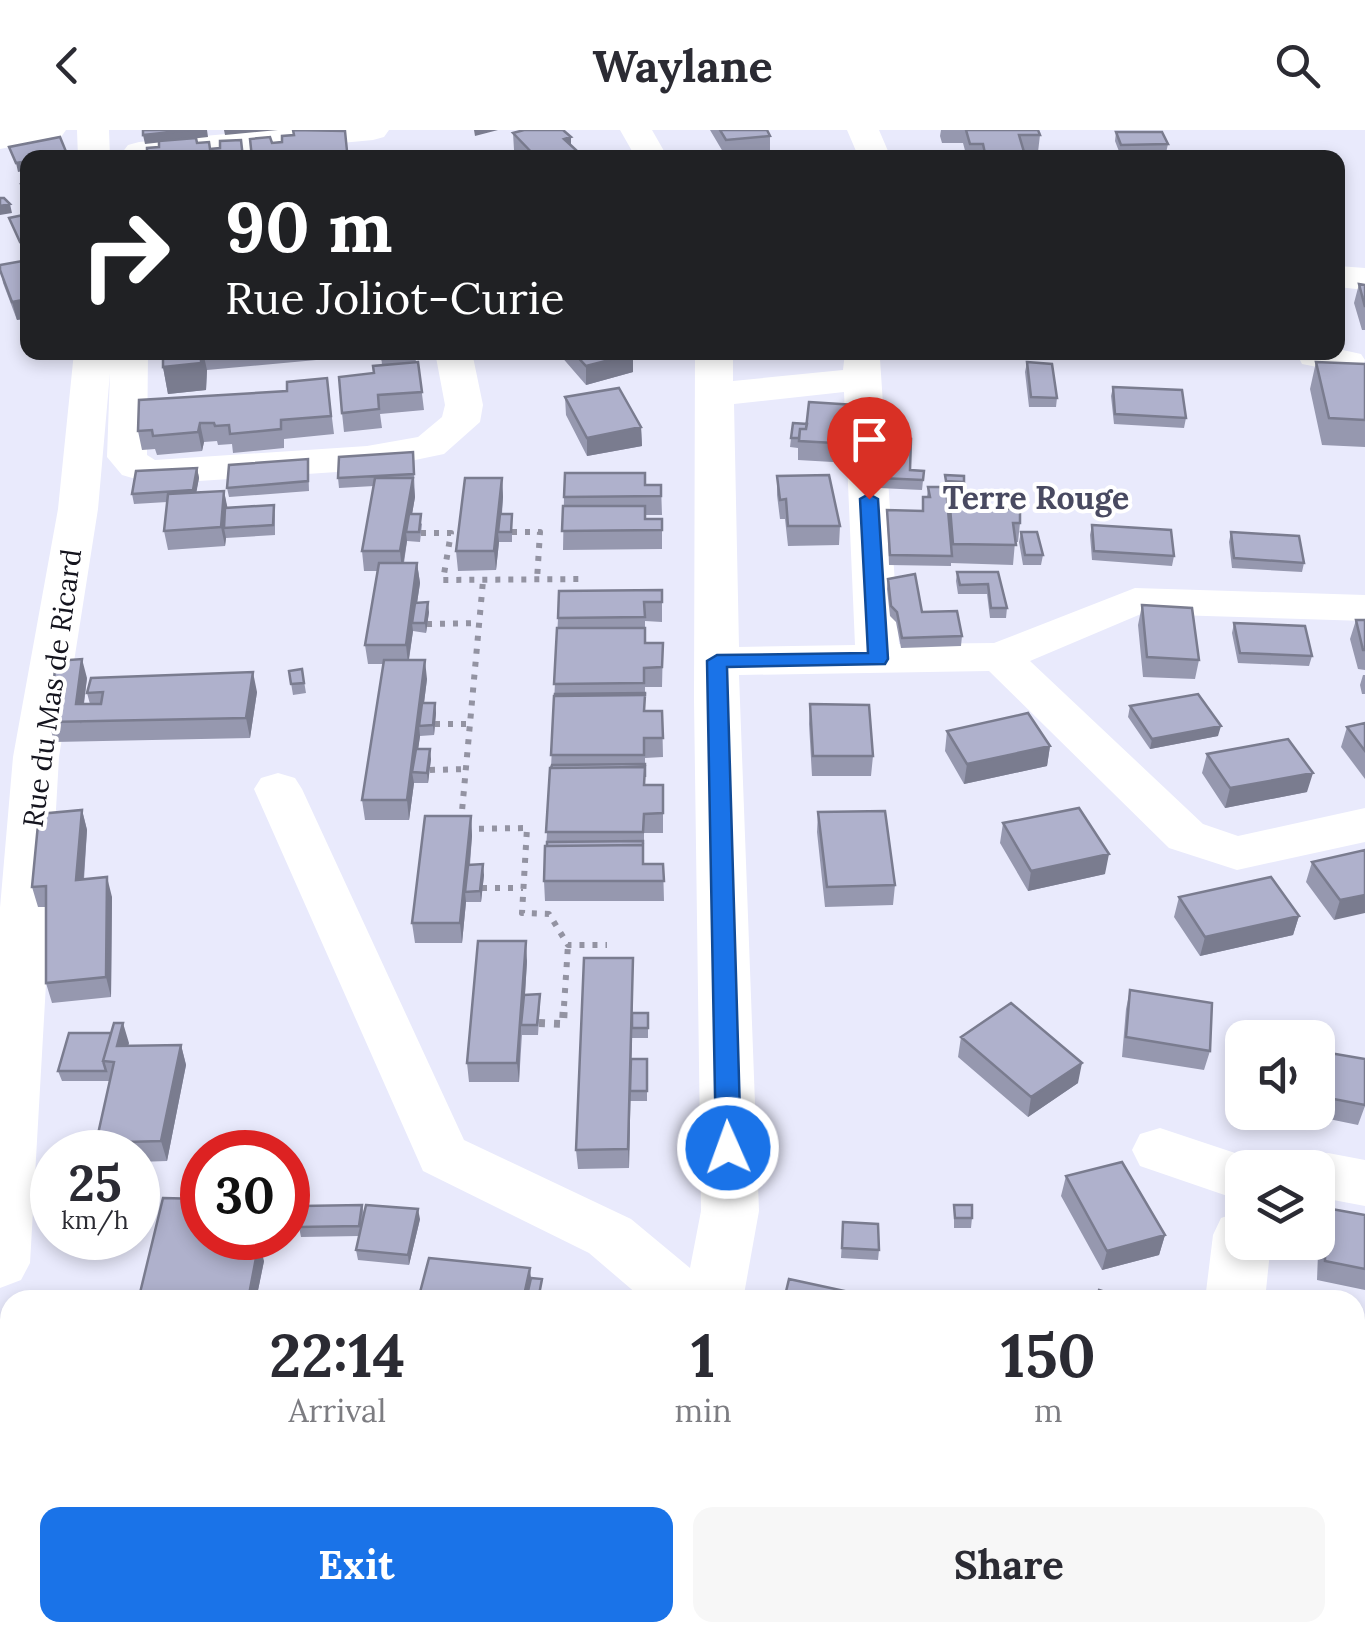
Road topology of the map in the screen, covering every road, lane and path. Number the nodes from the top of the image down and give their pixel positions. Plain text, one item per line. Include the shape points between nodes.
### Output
1 (50, 130) edge
2 (385, 136) edge
3 (0, 139) edge
4 (170, 150) edge
5 (92, 360) edge
6 (129, 360) edge
7 (455, 360) edge
8 (864, 366) edge
9 (714, 374) edge
10 (512, 532) edge
11 (421, 533) edge
12 (482, 580) junction
13 (537, 580) junction
14 (585, 580) dead end
15 (1365, 608) edge
16 (427, 624) edge
17 (479, 624) junction
18 (1000, 657) junction
19 (878, 659) junction
20 (717, 661) junction
21 (435, 724) edge
22 (470, 724) junction
23 (466, 769) junction
24 (430, 770) edge
25 (278, 789) dead end
26 (1365, 825) edge
27 (482, 888) edge
28 (523, 888) junction
29 (568, 944) junction
30 (607, 945) dead end
31 (539, 1023) edge
32 (1160, 1150) dead end
33 (1225, 1172) edge
34 (1335, 1177) edge
35 (1365, 1183) edge
36 (1239, 1260) edge
37 (0, 1263) edge
38 (672, 1290) edge
39 (715, 1290) edge
40 (1236, 1290) edge

1 - 3 street
2 - 4 street
5 - 37 street, Rue du Mas de Ricard via 78,509 36,756
6 - 7 street via 128,457 136,468 153,472 367,458 430,446 461,422
8 - 9 street
8 - 19 street
9 - 20 street
10 - 13 path via 540,532
11 - 12 path via 451,533 443,580
12 - 13 path
12 - 17 path
13 - 14 path
15 - 18 street via 1135,601
16 - 17 path
17 - 22 path
18 - 19 street
18 - 26 street via 1186,836 1238,853
19 - 20 street
20 - 39 street via 730,1211
21 - 22 path
22 - 23 path
23 - 24 path
23 - 28 path via 460,829 527,828
25 - 38 street via 443,1155 614,1238
27 - 28 path
28 - 29 path via 522,913 549,914
29 - 30 path
29 - 31 path via 564,1024
32 - 33 street
34 - 35 street
36 - 40 street

